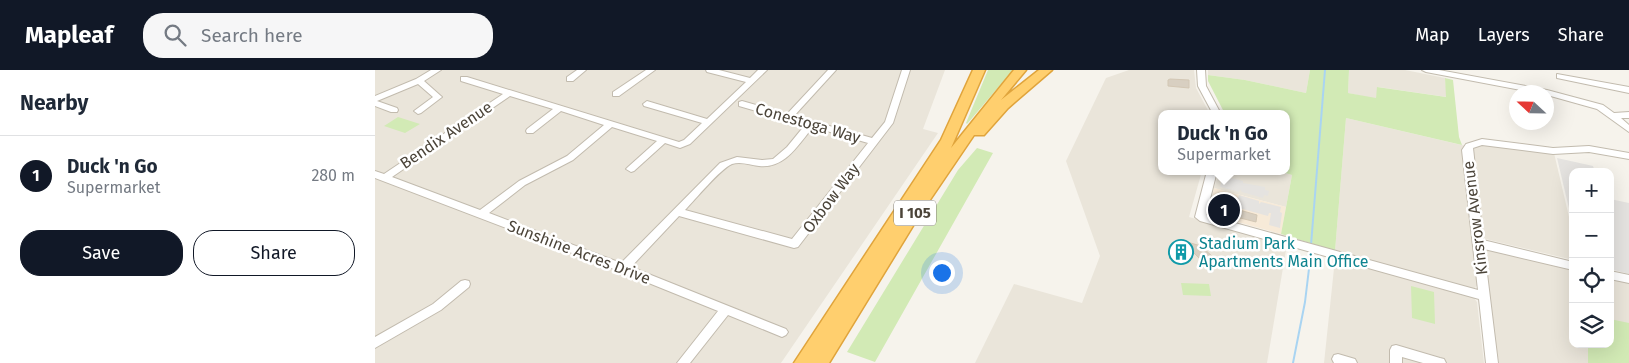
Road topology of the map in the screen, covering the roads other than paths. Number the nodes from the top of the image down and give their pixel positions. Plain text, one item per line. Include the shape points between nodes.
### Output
1 (437, 70) edge
2 (582, 70) edge
3 (651, 70) edge
4 (710, 70) edge
5 (763, 70) edge
6 (832, 70) edge
7 (906, 70) edge
8 (979, 70) edge
9 (1020, 70) edge
10 (1046, 70) edge
11 (1201, 70) edge
12 (1426, 70) edge
13 (1559, 76) dead end
14 (464, 79) dead end
15 (570, 79) dead end
16 (419, 80) junction
17 (752, 81) junction
18 (1509, 86) edge
19 (1629, 90) edge
20 (509, 93) junction
21 (615, 94) dead end
22 (1554, 95) edge
23 (375, 99) edge
24 (375, 103) edge
25 (647, 104) dead end
26 (742, 104) dead end
27 (560, 108) junction
28 (394, 110) dead end
29 (1215, 110) edge
30 (419, 111) dead end
31 (1629, 114) edge
32 (1613, 116) junction
33 (788, 118) junction
34 (708, 122) junction
35 (610, 124) junction
36 (811, 124) junction
37 (1629, 129) edge
38 (530, 131) dead end
39 (663, 140) junction
40 (874, 142) junction
41 (1629, 156) edge
42 (631, 169) dead end
43 (1211, 175) edge
44 (379, 176) edge
45 (921, 203) junction
46 (678, 212) junction
47 (481, 214) junction
48 (1477, 243) junction
49 (1569, 265) edge
50 (623, 268) junction
51 (1614, 276) edge
52 (1629, 279) edge
53 (465, 284) dead end
54 (1484, 296) junction
55 (726, 310) junction
56 (782, 332) dead end
57 (375, 343) edge
58 (1338, 359) dead end
59 (683, 363) edge
60 (803, 363) edge
61 (819, 363) edge
62 (1351, 363) edge
63 (1396, 363) edge
64 (1440, 363) edge
65 (1492, 363) edge

1 - 16 street
2 - 15 street
3 - 21 street
4 - 17 street
5 - 17 street
6 - 33 street
7 - 40 street, Oxbow Way via 891,120
8 - 60 highway, I 105 via 948,141
9 - 45 highway, I 105 via 988,105
10 - 45 highway via 1003,104
11 - 29 street via 1202,86
12 - 18 street
13 - 19 street
14 - 20 street
16 - 23 street
16 - 30 street via 438,97
17 - 34 street
20 - 27 street
20 - 44 street, Bendix Avenue
22 - 32 street via 1591,103
24 - 28 street
25 - 34 street
26 - 33 street, Conestoga Way
27 - 35 street
27 - 38 street
31 - 32 street
32 - 37 street
33 - 36 street, Conestoga Way
34 - 39 street via 685,144
35 - 39 street
35 - 47 street via 567,160 522,183
36 - 40 street, Conestoga Way
36 - 46 street via 778,160 763,164 739,159 726,163
39 - 42 street
40 - 46 street, Oxbow Way via 795,244
41 - 48 street, Kinsrow Avenue via 1589,149 1553,151 1482,142 1469,146 1469,184
43 - 54 street via 1200,217
44 - 47 street, Sunshine Acres Drive
45 - 61 highway, I 105
46 - 50 street
47 - 50 street, Sunshine Acres Drive
48 - 49 street
48 - 54 street, Kinsrow Avenue
50 - 55 street, Sunshine Acres Drive
51 - 52 street
53 - 57 street via 431,311
54 - 65 street, Kinsrow Avenue
55 - 56 street, Sunshine Acres Drive
55 - 59 street
58 - 62 street
63 - 64 street via 1396,350

